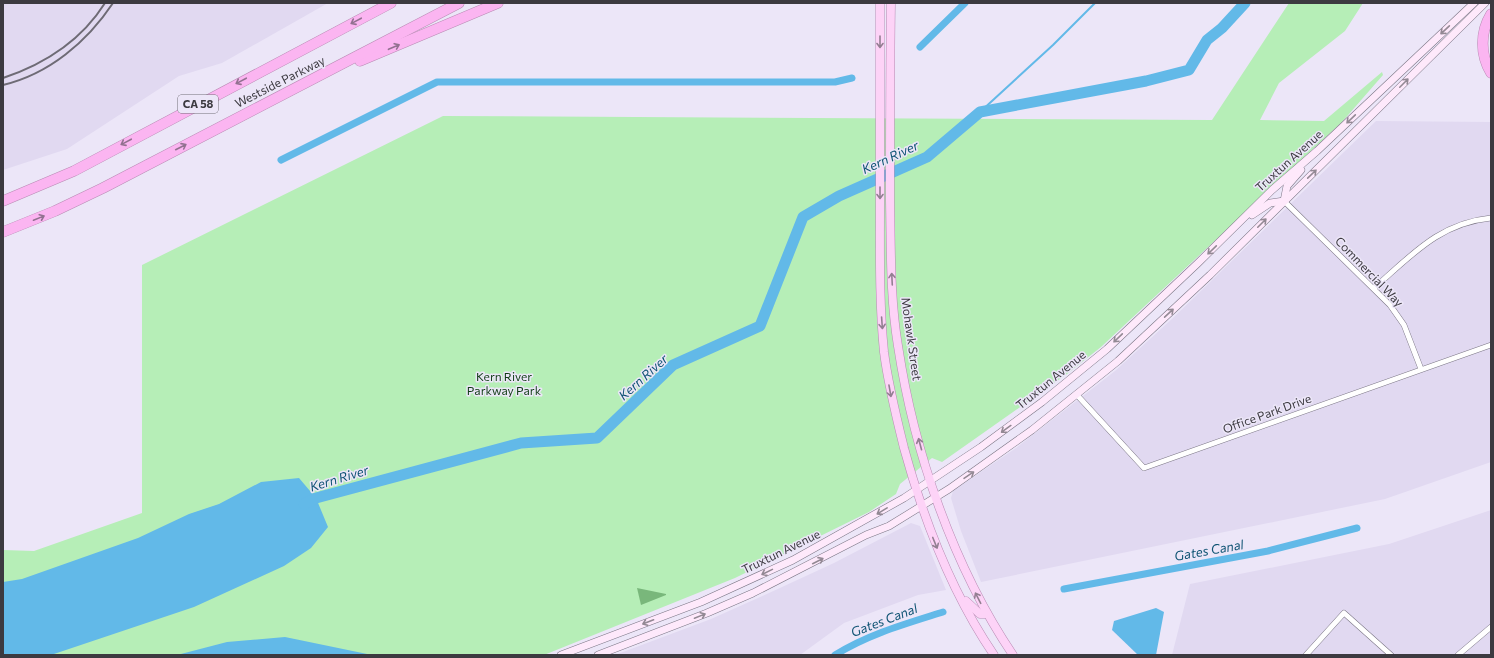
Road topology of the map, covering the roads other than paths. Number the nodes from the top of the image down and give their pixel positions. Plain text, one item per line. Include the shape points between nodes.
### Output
1 (391, 3) edge
2 (459, 3) edge
3 (498, 3) edge
4 (880, 3) edge
5 (891, 3) edge
6 (1474, 3) edge
7 (1485, 3) edge
8 (1491, 14) edge
9 (1491, 72) edge
10 (1394, 77) junction
11 (294, 89) junction
12 (1361, 126) junction
13 (1317, 151) junction
14 (3, 201) edge
15 (1284, 201) junction
16 (1491, 218) edge
17 (1240, 222) junction
18 (3, 232) edge
19 (1374, 288) junction
20 (1491, 345) edge
21 (1421, 369) junction
22 (1077, 395) junction
23 (930, 481) junction
24 (916, 491) junction
25 (936, 496) junction
26 (921, 507) junction
27 (957, 592) junction
28 (987, 614) junction
29 (1491, 626) edge
30 (585, 646) junction
31 (562, 655) edge
32 (572, 655) edge
33 (598, 655) edge
34 (994, 655) edge
35 (1013, 655) edge
36 (1306, 655) edge
37 (1391, 655) edge
38 (1458, 655) edge

1 -> 14 highway, Westside Parkway / CA 58 via 74,171
2 - 11 highway, Westside Parkway
11 -> 3 highway
4 -> 24 main road, Mohawk Street via 880,267 884,352 891,393
23 -> 5 main road, Mohawk Street via 905,384 898,345 891,261
6 -> 10 main road, Truxtun Avenue
12 -> 7 main road, Truxtun Avenue
8 - 9 highway via 1482,42 1484,57
10 - 12 main road via 1392,84 1366,110
10 -> 13 main road, Truxtun Avenue
18 -> 11 highway, Westside Parkway / CA 58 via 103,188
15 -> 12 main road, Truxtun Avenue
13 - 15 main road via 1287,186
13 - 17 main road, Truxtun Avenue
15 - 17 main road via 1270,203
15 - 19 street, Commercial Way
22 -> 15 main road, Truxtun Avenue via 1118,361 1210,275
16 - 19 street via 1468,222 1443,231
17 -> 23 main road, Truxtun Avenue via 1101,354 1022,418
19 - 21 street, Commercial Way via 1404,325
20 - 21 street, Office Park Drive
21 - 22 street, Office Park Drive via 1144,468
25 -> 22 main road, Truxtun Avenue via 991,460
23 - 24 main road, Truxtun Avenue
23 - 25 main road, Mohawk Street
24 - 26 main road, Mohawk Street
24 -> 30 main road, Truxtun Avenue via 838,537 747,582
25 - 26 main road, Truxtun Avenue
28 -> 25 main road, Mohawk Street via 949,533
26 -> 27 main road, Mohawk Street
33 -> 26 main road, Truxtun Avenue via 701,616 753,593 866,535 889,526
27 - 28 main road via 975,611
27 - 34 main road, Mohawk Street
28 - 35 main road, Mohawk Street
29 - 38 street
30 - 31 main road, Truxtun Avenue
30 - 32 main road
36 - 37 street via 1344,612

